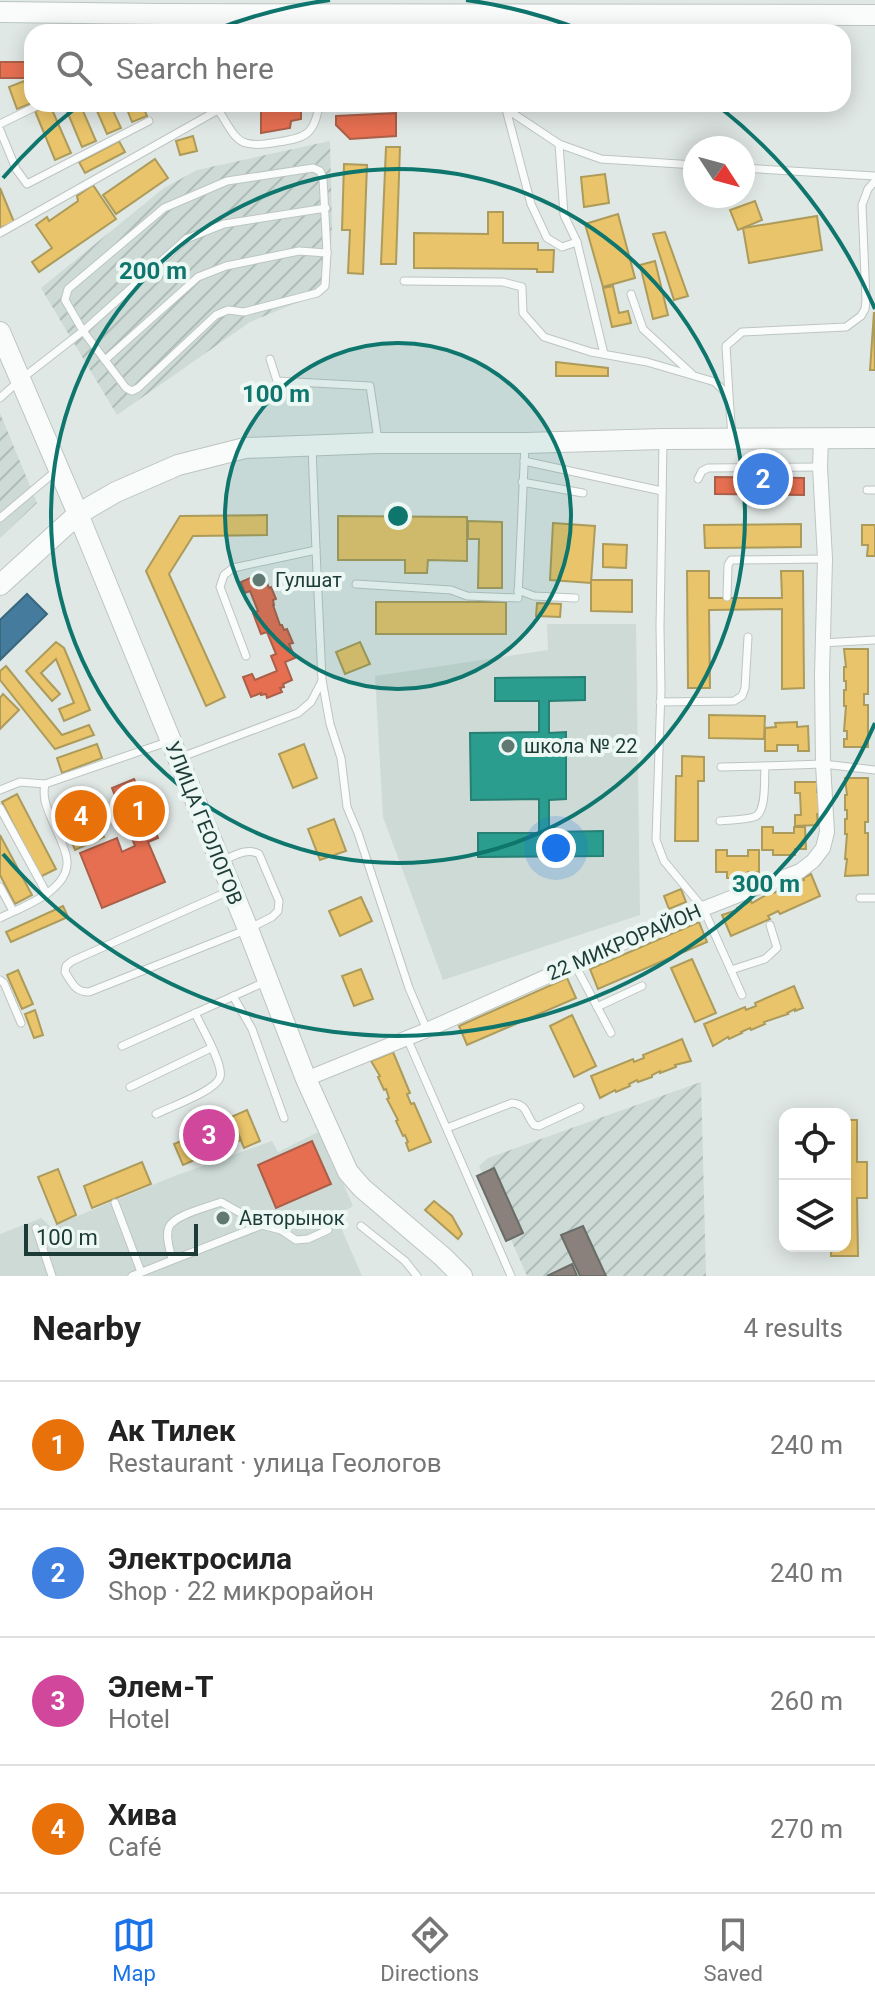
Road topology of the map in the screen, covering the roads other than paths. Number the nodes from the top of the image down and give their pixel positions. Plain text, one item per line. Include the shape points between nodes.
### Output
1 (631, 8) edge
2 (0, 12) edge
3 (875, 15) edge
4 (366, 16) edge
5 (27, 112) edge
6 (210, 112) edge
7 (222, 112) edge
8 (317, 112) edge
9 (504, 112) edge
10 (511, 112) edge
11 (149, 121) dead end
12 (0, 127) edge
13 (559, 144) junction
14 (683, 164) edge
15 (755, 169) edge
16 (875, 178) edge
17 (326, 208) junction
18 (0, 233) edge
19 (577, 242) junction
20 (327, 253) junction
21 (404, 281) dead end
22 (631, 294) dead end
23 (83, 331) junction
24 (0, 332) edge
25 (604, 354) junction
26 (270, 359) dead end
27 (105, 360) junction
28 (694, 376) junction
29 (20, 380) junction
30 (729, 396) junction
31 (0, 398) edge
32 (821, 438) junction
33 (875, 438) edge
34 (663, 439) junction
35 (732, 439) junction
36 (378, 443) junction
37 (312, 444) junction
38 (524, 452) junction
39 (820, 467) junction
40 (58, 469) junction
41 (698, 479) dead end
42 (522, 482) junction
43 (662, 491) junction
44 (583, 493) dead end
45 (78, 514) junction
46 (0, 518) edge
47 (316, 550) junction
48 (825, 559) junction
49 (356, 584) dead end
50 (0, 585) edge
51 (518, 590) junction
52 (727, 597) dead end
53 (575, 598) dead end
54 (748, 637) dead end
55 (875, 640) edge
56 (822, 643) junction
57 (246, 656) dead end
58 (322, 680) junction
59 (660, 702) junction
60 (173, 750) junction
61 (823, 764) junction
62 (765, 766) junction
63 (721, 767) dead end
64 (875, 770) edge
65 (45, 784) junction
66 (0, 790) edge
67 (0, 808) edge
68 (720, 821) dead end
69 (219, 862) junction
70 (0, 887) edge
71 (231, 890) junction
72 (47, 894) junction
73 (860, 898) dead end
74 (875, 898) edge
75 (703, 908) junction
76 (13, 911) junction
77 (0, 918) edge
78 (770, 925) dead end
79 (248, 929) junction
80 (574, 963) junction
81 (731, 970) junction
82 (0, 980) edge
83 (267, 981) junction
84 (642, 986) dead end
85 (742, 995) dead end
86 (233, 996) junction
87 (597, 1007) junction
88 (195, 1013) junction
89 (21, 1023) dead end
90 (427, 1030) junction
91 (611, 1033) dead end
92 (407, 1038) junction
93 (122, 1046) dead end
94 (211, 1048) junction
95 (306, 1079) junction
96 (130, 1087) dead end
97 (580, 1107) dead end
98 (156, 1114) dead end
99 (284, 1118) dead end
100 (447, 1128) junction
101 (115, 1203) dead end
102 (262, 1225) junction
103 (361, 1226) dead end
104 (36, 1228) dead end
105 (328, 1230) dead end
106 (172, 1259) junction
107 (141, 1272) junction
108 (52, 1276) edge
109 (132, 1276) edge
110 (417, 1276) edge
111 (462, 1276) edge
112 (511, 1276) edge

1 - 3 street
1 - 4 street
2 - 4 street via 161,19
5 - 12 lane
6 - 18 lane
7 - 8 lane via 235,136 245,143 265,144 301,138 313,126
9 - 19 lane via 531,204 547,238 562,247
10 - 13 lane
11 - 12 lane via 27,184
13 - 14 lane via 601,159
13 - 19 lane via 564,215
15 - 16 lane
16 - 30 lane via 862,205 866,300 861,316 846,327 742,332 726,346
17 - 20 lane
17 - 23 lane via 224,224 186,239
17 - 23 lane via 323,178 313,168 227,181 164,208 65,294
19 - 25 lane
20 - 27 lane via 299,251 198,277
20 - 27 lane via 322,290 216,315 132,391
21 - 25 lane via 503,282 522,287 523,313 544,337
22 - 28 lane via 643,329
23 - 27 lane
23 - 29 lane
24 - 29 street, УЛИЦА ГЕОЛОГОВ
25 - 28 lane
26 - 36 lane via 277,381 370,386
28 - 30 lane via 715,382
29 - 31 lane
29 - 40 street, УЛИЦА ГЕОЛОГОВ
30 - 35 lane
32 - 33 street
32 - 35 street
32 - 39 street, 22 МИКРОРАЙОН
34 - 35 street
34 - 38 street
34 - 43 lane
36 - 37 street
36 - 38 street
37 - 45 street via 245,448 178,465
37 - 47 lane
38 - 42 lane
38 - 43 lane
39 - 41 lane via 708,468
39 - 48 street, 22 МИКРОРАЙОН
40 - 45 street, УЛИЦА ГЕОЛОГОВ
40 - 46 lane
42 - 44 lane
42 - 51 lane
43 - 59 lane
45 - 50 street
45 - 60 street, УЛИЦА ГЕОЛОГОВ
47 - 57 lane via 233,568 224,575 220,587
47 - 58 lane
48 - 52 lane via 731,560
48 - 56 street, 22 МИКРОРАЙОН
49 - 51 lane via 494,598 518,598
51 - 53 lane
54 - 59 lane via 742,696 734,701
55 - 56 lane
56 - 61 street, 22 МИКРОРАЙОН
58 - 60 lane via 311,702 298,713
58 - 90 lane via 347,807
59 - 75 lane via 656,840 664,861
60 - 65 lane
60 - 69 street, УЛИЦА ГЕОЛОГОВ
61 - 62 lane
61 - 64 lane
61 - 75 street, 22 МИКРОРАЙОН via 827,832 813,861 800,871
62 - 63 lane
62 - 68 lane via 760,813
65 - 66 lane via 20,782
65 - 72 lane via 46,805 67,858 62,880
67 - 72 lane
69 - 71 street, УЛИЦА ГЕОЛОГОВ
69 - 79 lane via 244,852 259,854 279,901 278,911
70 - 76 lane
71 - 79 street, УЛИЦА ГЕОЛОГОВ
71 - 79 lane via 72,961 65,972 76,989 89,992
72 - 76 lane
73 - 74 lane
75 - 80 street, 22 МИКРОРАЙОН
75 - 81 lane
76 - 77 lane
78 - 81 lane via 777,948 765,959
79 - 83 street, УЛИЦА ГЕОЛОГОВ
80 - 87 lane
80 - 90 street, 22 МИКРОРАЙОН
81 - 85 lane
82 - 89 lane
83 - 86 lane
83 - 95 street, УЛИЦА ГЕОЛОГОВ
84 - 87 lane
86 - 88 lane
86 - 99 lane via 252,1029
87 - 91 lane
88 - 93 lane
88 - 94 lane
90 - 92 street, 22 МИКРОРАЙОН
92 - 95 street, 22 МИКРОРАЙОН
92 - 100 lane
94 - 96 lane
94 - 98 lane via 220,1079
95 - 111 street, УЛИЦА ГЕОЛОГОВ via 348,1172
97 - 100 lane via 539,1126 525,1108 512,1103
100 - 112 lane
101 - 107 lane
102 - 105 lane via 296,1240
102 - 106 lane
102 - 106 lane via 221,1202 175,1219 167,1237
103 - 110 lane
104 - 108 lane
106 - 107 lane
107 - 109 lane

